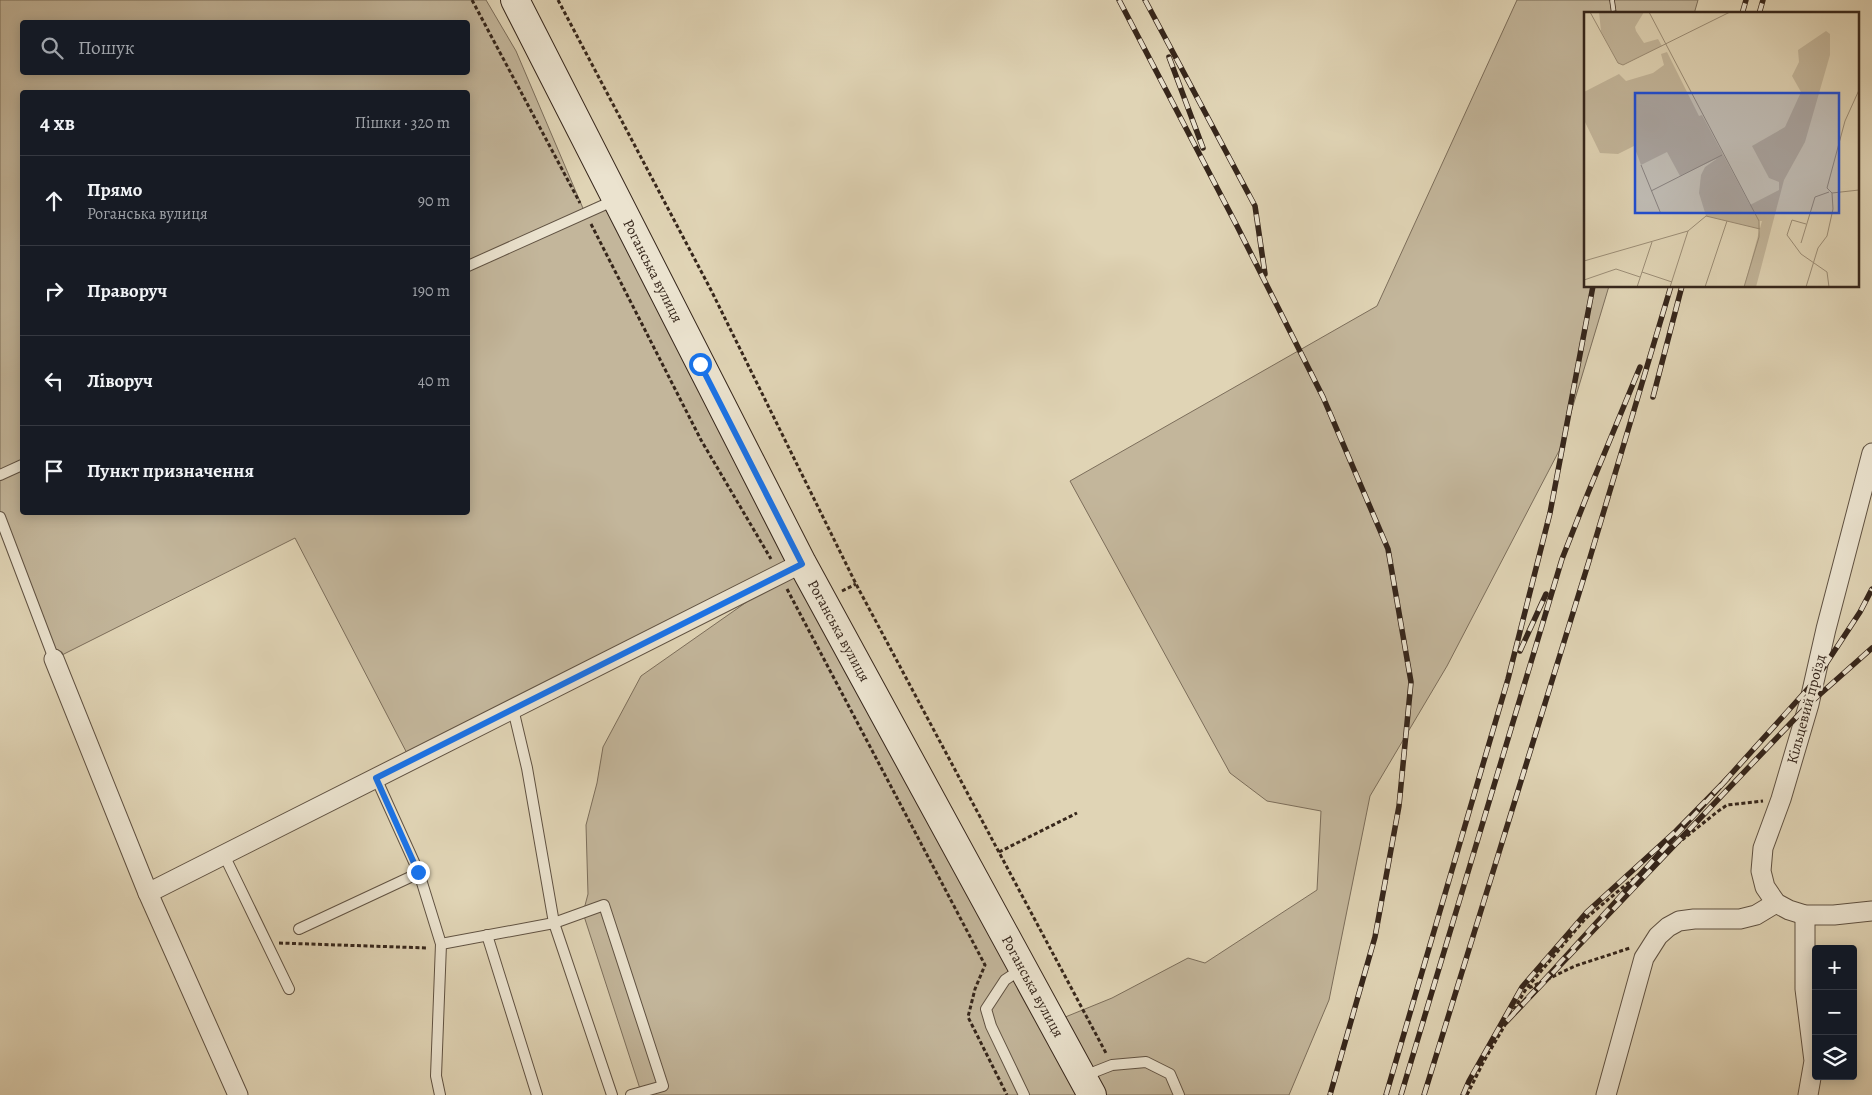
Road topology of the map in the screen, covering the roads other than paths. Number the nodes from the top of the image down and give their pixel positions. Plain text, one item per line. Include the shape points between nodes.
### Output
1 (515, 0) edge
2 (616, 200) junction
3 (470, 265) edge
4 (1872, 453) edge
5 (20, 466) edge
6 (0, 475) edge
7 (0, 517) edge
8 (791, 569) junction
9 (54, 660) joint
10 (513, 709) junction
11 (376, 778) junction
12 (224, 855) junction
13 (418, 872) junction
14 (148, 893) junction
15 (1776, 904) junction
16 (1872, 911) edge
17 (1806, 915) junction
18 (554, 922) junction
19 (299, 929) dead end
20 (487, 935) junction
21 (441, 946) junction
22 (1024, 968) junction
23 (289, 989) dead end
24 (1087, 1086) edge
25 (238, 1095) edge
26 (440, 1095) edge
27 (536, 1095) edge
28 (612, 1095) edge
29 (631, 1095) edge
30 (1024, 1095) edge
31 (1179, 1095) edge
32 (1606, 1095) edge
33 (1808, 1095) edge

1 - 2 main road, Роганська вулиця
2 - 3 lane
2 - 8 main road, Роганська вулиця
4 - 15 street, Кільцевий проїзд via 1809,704 1763,848 1761,871 1765,887
5 - 6 lane
7 - 9 lane
8 - 10 street
8 - 22 main road, Роганська вулиця
9 - 14 street
10 - 11 street
10 - 18 lane via 527,768
11 - 12 street
11 - 13 lane
12 - 14 street
12 - 23 lane
13 - 19 lane
13 - 21 lane
14 - 25 street
15 - 17 street
15 - 32 street via 1740,919 1679,921 1658,936 1644,958
16 - 17 street
17 - 33 street via 1806,989 1814,1061
18 - 20 lane
18 - 28 lane
18 - 29 lane via 604,905 663,1086
20 - 21 lane
20 - 27 lane
21 - 26 lane via 436,1076
22 - 24 main road, Роганська вулиця
22 - 30 lane via 1005,980 986,1009
24 - 31 lane via 1112,1065 1146,1062 1170,1074

